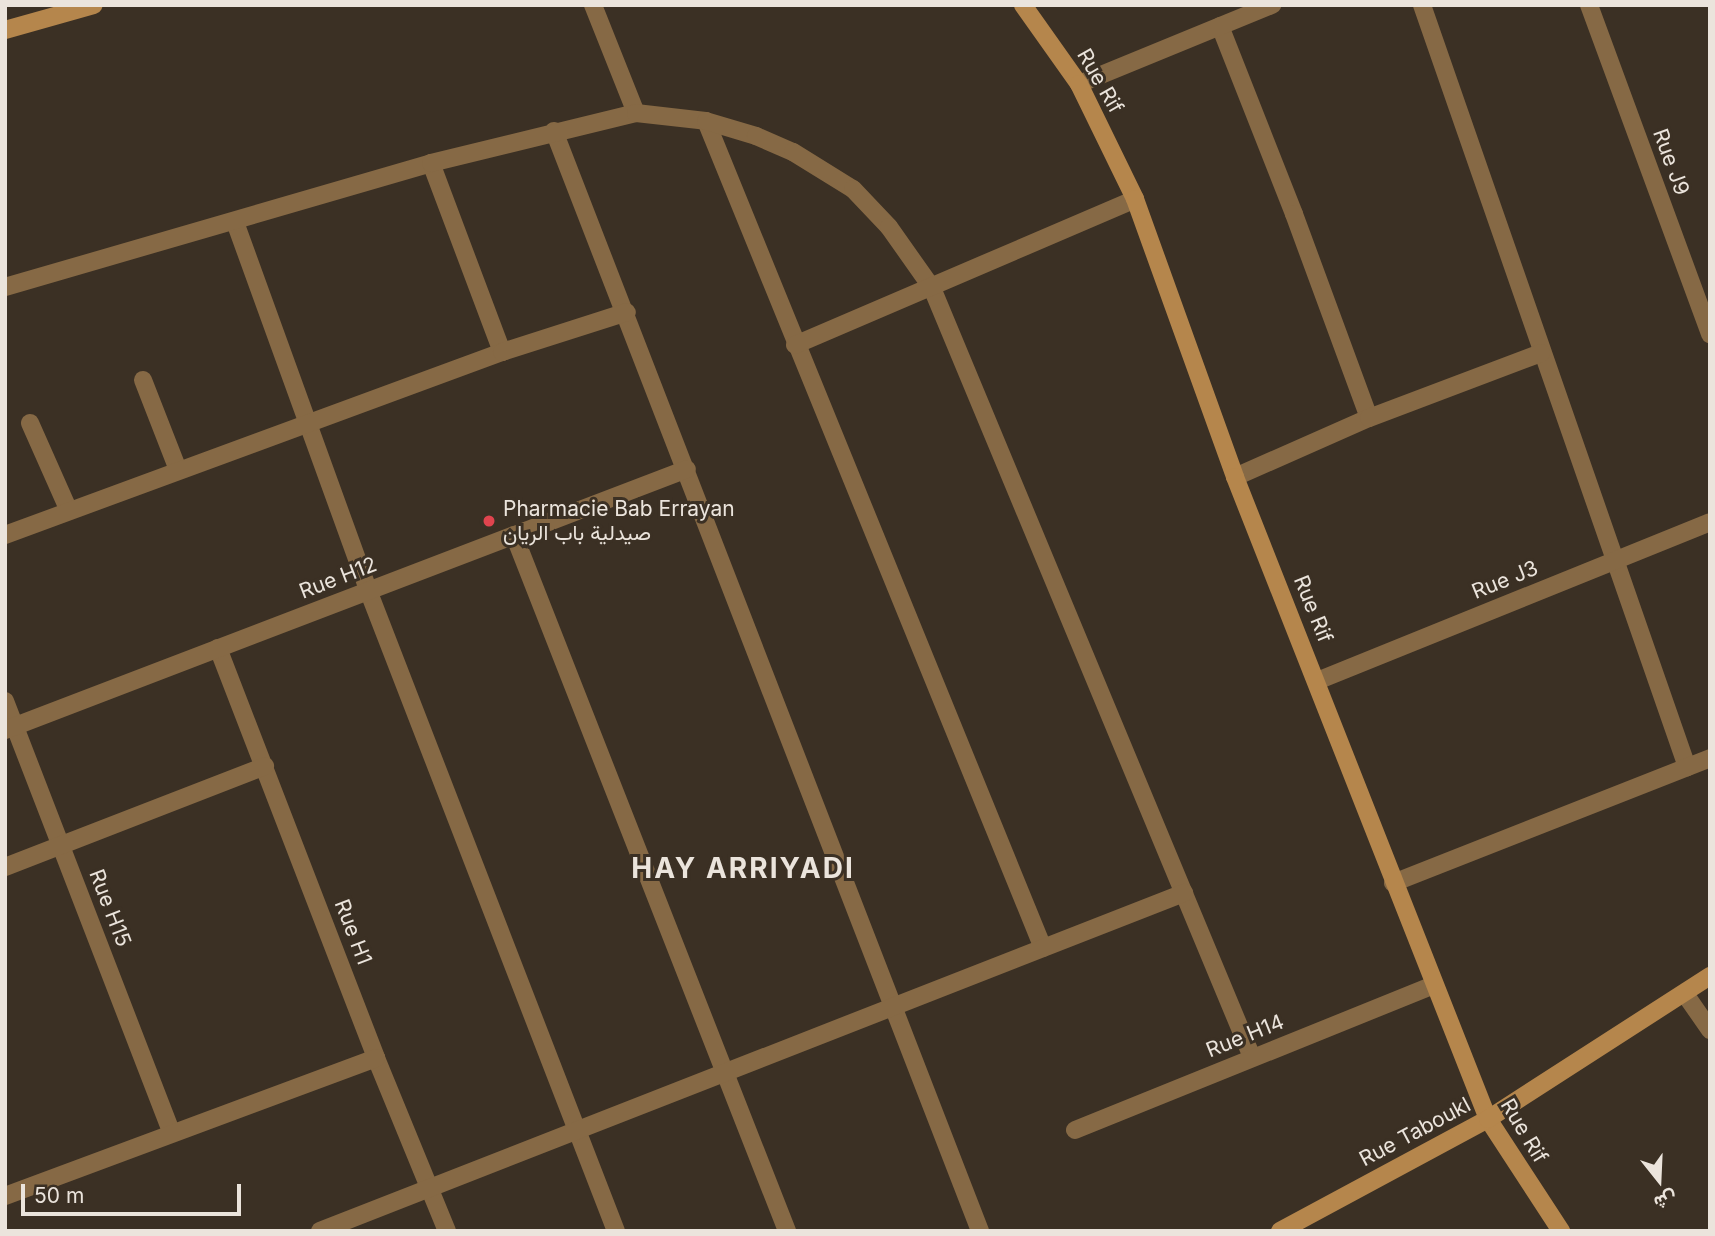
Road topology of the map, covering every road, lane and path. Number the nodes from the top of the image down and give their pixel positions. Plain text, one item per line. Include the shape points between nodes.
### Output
1 (94, 5) edge
2 (593, 5) edge
3 (1023, 5) edge
4 (1272, 5) edge
5 (1422, 5) edge
6 (1589, 5) edge
7 (1220, 26) junction
8 (5, 30) edge
9 (1079, 84) junction
10 (636, 113) junction
11 (706, 121) junction
12 (554, 131) junction
13 (431, 163) junction
14 (1135, 200) junction
15 (235, 222) junction
16 (5, 287) edge
17 (932, 288) junction
18 (626, 312) junction
19 (1710, 334) edge
20 (795, 345) junction
21 (502, 352) junction
22 (1541, 353) junction
23 (143, 380) dead end
24 (1369, 418) junction
25 (30, 423) dead end
26 (306, 424) junction
27 (687, 469) junction
28 (178, 470) junction
29 (1235, 477) junction
30 (69, 511) junction
31 (1710, 522) edge
32 (5, 535) edge
33 (514, 535) junction
34 (1616, 558) junction
35 (368, 590) junction
36 (218, 648) junction
37 (1317, 681) junction
38 (5, 701) edge
39 (10, 728) edge
40 (1710, 758) edge
41 (265, 766) junction
42 (1687, 768) junction
43 (61, 845) junction
44 (5, 867) edge
45 (1393, 883) junction
46 (1184, 893) junction
47 (1043, 948) junction
48 (1710, 976) edge
49 (1433, 985) junction
50 (1685, 994) junction
51 (894, 1006) junction
52 (1710, 1030) edge
53 (1252, 1057) junction
54 (376, 1058) junction
55 (725, 1072) junction
56 (1488, 1119) junction
57 (576, 1130) junction
58 (1075, 1130) dead end
59 (171, 1132) junction
60 (429, 1188) junction
61 (5, 1196) edge
62 (1299, 1226) edge
63 (320, 1231) edge
64 (447, 1231) edge
65 (616, 1231) edge
66 (787, 1231) edge
67 (980, 1231) edge
68 (1280, 1231) edge
69 (1561, 1231) edge

1 - 8 street
2 - 10 street
3 - 9 street, Rue Rif
4 - 7 street
5 - 22 street
6 - 19 street, Rue J9
7 - 9 street
7 - 24 street
9 - 14 street, Rue Rif
10 - 11 street
10 - 12 street
11 - 17 street via 793,152 853,189 889,227
11 - 20 street
12 - 13 street
12 - 18 street
13 - 15 street
13 - 21 street
14 - 17 street
14 - 29 street, Rue Rif
15 - 16 street
15 - 26 street
17 - 20 street
17 - 46 street
18 - 21 street
18 - 27 street
20 - 47 street
21 - 26 street
22 - 24 street
22 - 34 street
23 - 28 street
24 - 29 street
25 - 30 street
26 - 28 street
26 - 35 street
27 - 33 street, Rue H12
27 - 51 street
28 - 30 street
29 - 37 street, Rue Rif
30 - 32 street
31 - 34 street, Rue J3
33 - 35 street, Rue H12
33 - 55 street
34 - 37 street, Rue J3
34 - 42 street
35 - 36 street, Rue H12
35 - 57 street
36 - 39 street, Rue H12
36 - 41 street, Rue H1
37 - 45 street, Rue Rif
38 - 39 street, Rue H15
39 - 43 street, Rue H15
40 - 42 street
41 - 43 street
41 - 54 street, Rue H1
42 - 45 street
43 - 44 street
43 - 59 street, Rue H15
45 - 49 street, Rue Rif
46 - 47 street
46 - 53 street
47 - 51 street
48 - 50 street, Rue Taboukl
49 - 53 street, Rue H14
49 - 56 street, Rue Rif
50 - 52 street
50 - 56 street, Rue Taboukl
51 - 55 street
51 - 67 street
53 - 58 street, Rue H14
54 - 59 street
54 - 60 street, Rue H1
55 - 57 street
55 - 66 street
56 - 62 street, Rue Taboukl
56 - 69 street, Rue Rif
57 - 60 street
57 - 65 street
59 - 61 street
60 - 63 street
60 - 64 street, Rue H1
62 - 68 street, Rue Taboukl

